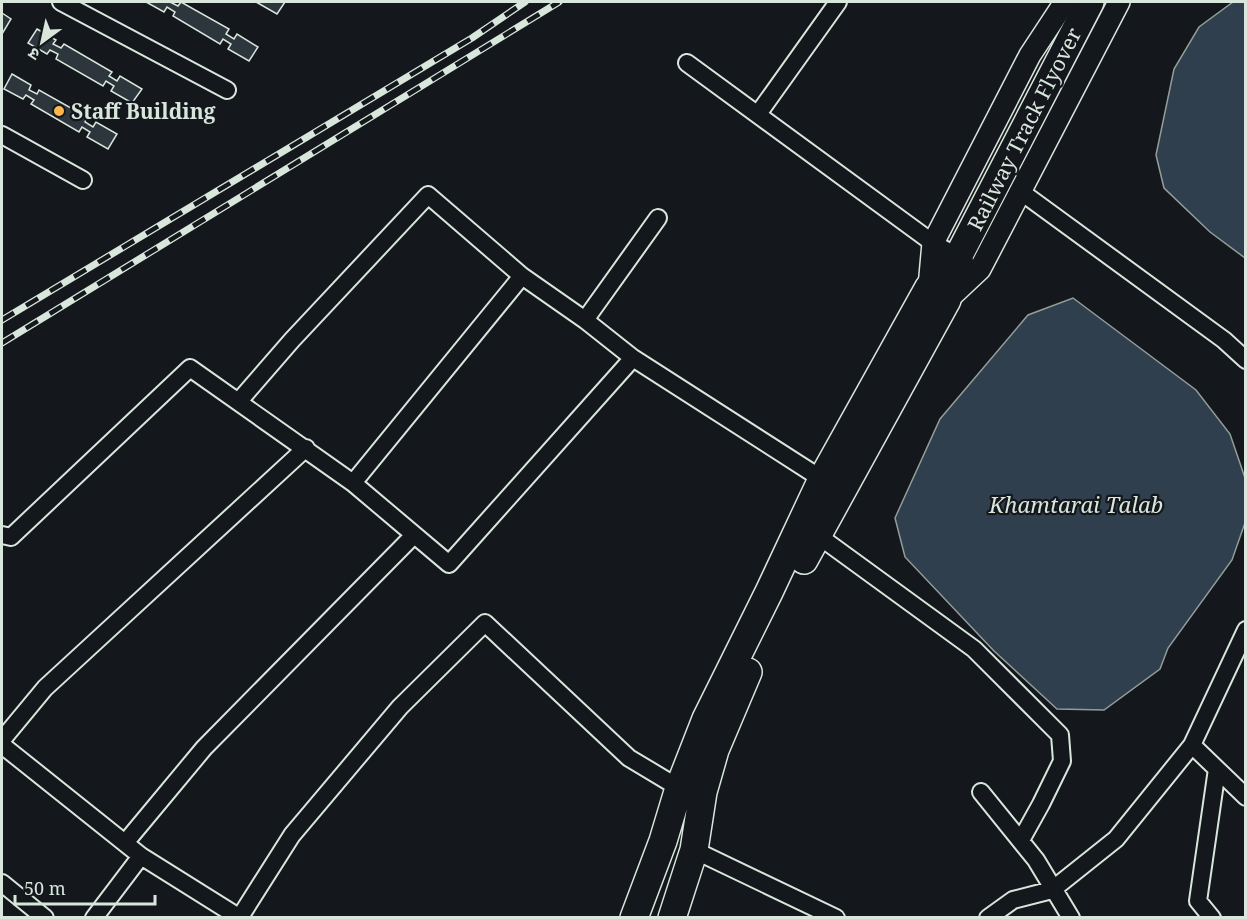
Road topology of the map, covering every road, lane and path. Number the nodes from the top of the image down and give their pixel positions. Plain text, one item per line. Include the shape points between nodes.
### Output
1 (61, 2) edge
2 (838, 2) edge
3 (1065, 2) edge
4 (1090, 2) edge
5 (1119, 2) edge
6 (687, 63) dead end
7 (227, 90) dead end
8 (758, 114) junction
9 (2, 135) edge
10 (83, 180) dead end
11 (1020, 191) junction
12 (658, 218) dead end
13 (933, 243) junction
14 (522, 276) junction
15 (952, 278) junction
16 (585, 320) junction
17 (633, 358) junction
18 (1245, 360) edge
19 (239, 401) junction
20 (306, 448) junction
21 (353, 483) junction
22 (831, 485) junction
23 (816, 534) junction
24 (2, 535) edge
25 (414, 535) junction
26 (1245, 630) edge
27 (2, 740) edge
28 (2, 745) edge
29 (1192, 745) junction
30 (1217, 769) junction
31 (691, 790) junction
32 (981, 792) dead end
33 (1245, 797) edge
34 (1021, 840) junction
35 (125, 843) junction
36 (694, 850) junction
37 (141, 856) junction
38 (2, 883) edge
39 (1052, 890) junction
40 (240, 917) edge
41 (45, 918) edge
42 (94, 918) edge
43 (634, 918) edge
44 (672, 918) edge
45 (836, 918) edge
46 (988, 918) edge
47 (1071, 918) edge
48 (1212, 918) edge

1 - 7 street
2 - 8 street
3 - 13 street via 1029,55
4 - 15 main road, Railway Track Flyover
5 - 11 street
6 - 8 street
8 - 13 street
9 - 10 street
11 - 15 street
11 - 18 street via 1224,340
12 - 16 street
13 - 15 street
13 - 15 street
14 - 16 street
14 - 19 street via 428,195
14 - 21 street
15 - 22 main road, Railway Track Flyover
16 - 17 street
17 - 22 street
17 - 25 street via 449,564
19 - 20 street
19 - 24 street via 190,368 11,537
20 - 21 street
20 - 27 street via 45,688
21 - 25 street
22 - 23 main road
22 - 31 main road via 769,592 706,719
23 - 31 main road via 747,674 715,750
23 - 34 street via 974,649 1060,735 1062,761
25 - 35 street via 204,748
26 - 29 street
28 - 35 street
29 - 30 street
29 - 39 street via 1116,839
30 - 33 street
30 - 48 street via 1198,901
31 - 36 main road
31 - 40 street via 629,758 484,623 400,707 292,835
31 - 43 main road via 663,840
32 - 34 street
34 - 39 street
35 - 37 street
36 - 44 main road
36 - 45 street
37 - 40 street
37 - 42 street
38 - 41 street
39 - 46 street via 1013,900
39 - 47 street

